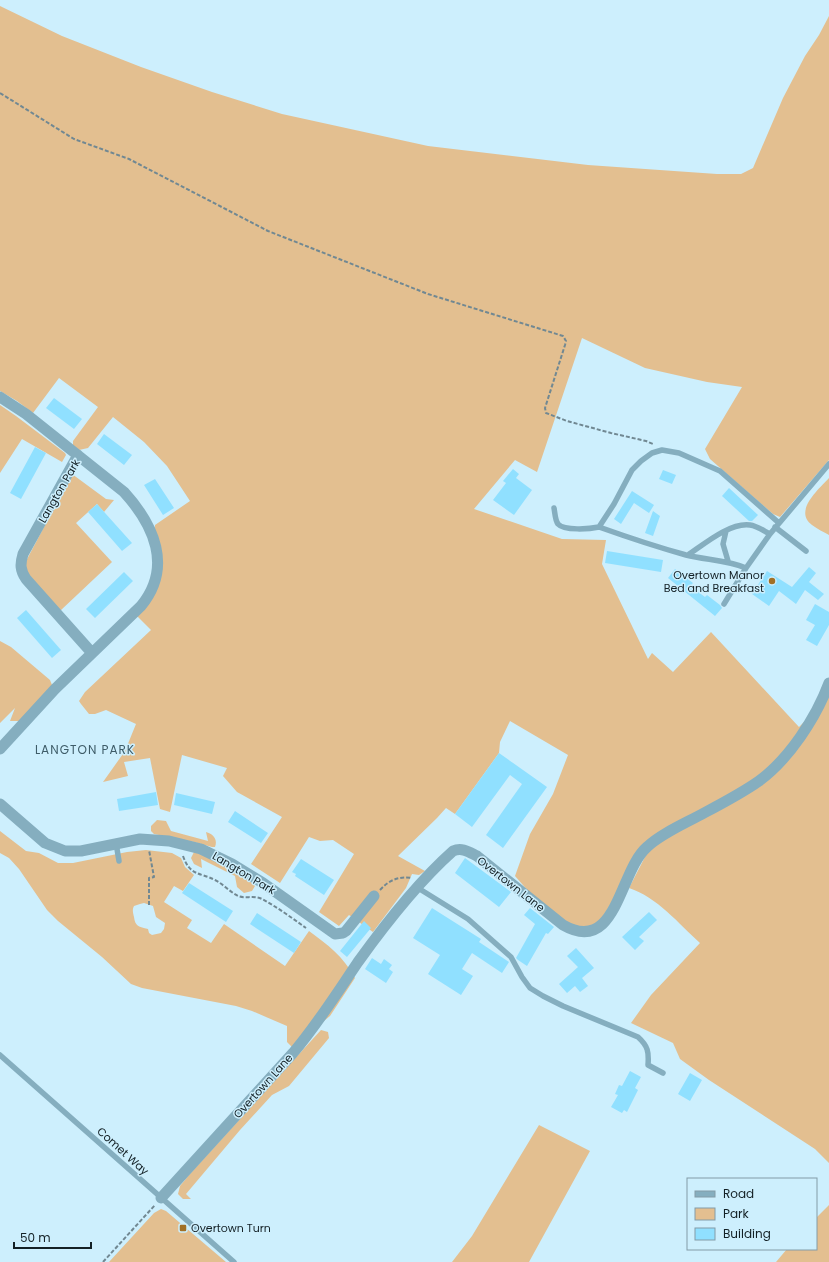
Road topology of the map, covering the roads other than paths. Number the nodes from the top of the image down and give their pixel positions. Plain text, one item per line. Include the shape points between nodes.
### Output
1 (0, 398) edge
2 (78, 455) junction
3 (829, 464) edge
4 (554, 508) dead end
5 (777, 525) junction
6 (599, 526) junction
7 (726, 531) junction
8 (770, 534) junction
9 (806, 551) dead end
10 (688, 555) junction
11 (728, 561) junction
12 (746, 568) junction
13 (724, 604) dead end
14 (92, 653) junction
15 (829, 684) edge
16 (0, 749) edge
17 (0, 804) edge
18 (116, 844) junction
19 (119, 861) dead end
20 (420, 885) junction
21 (374, 896) road end
22 (0, 1055) edge
23 (663, 1073) dead end
24 (161, 1198) junction
25 (234, 1262) edge

1 - 2 street via 26,414
2 - 14 street, Langton Park via 23,554 20,566 26,579
2 - 14 street, Langton Park via 134,503 149,526 157,553 157,573 148,597
3 - 5 lane
4 - 6 lane via 557,523 562,527 582,529
5 - 6 lane via 720,471 678,453 660,451 652,453 632,470
5 - 8 lane
5 - 9 lane
6 - 10 lane
7 - 8 lane via 746,524
7 - 10 lane
7 - 11 lane via 723,544
8 - 12 lane
10 - 11 lane
11 - 12 lane
12 - 13 lane
14 - 16 street, Langton Park via 38,706
15 - 20 street, Overtown Lane via 803,732 779,763 748,789 644,849 635,862 610,915 599,927 591,931 579,932 563,925 477,856 463,850 453,851
17 - 18 street, Langton Park via 38,838 56,848 71,852
18 - 19 lane
18 - 21 street, Langton Park via 140,839 169,841 201,849 250,875 335,934 346,931
20 - 23 lane via 468,919 511,957 530,988 569,1009 638,1037 645,1043 649,1054 648,1065
20 - 24 street, Overtown Lane via 377,937 299,1046
22 - 24 lane, Comet Way
24 - 25 lane, Comet Way

